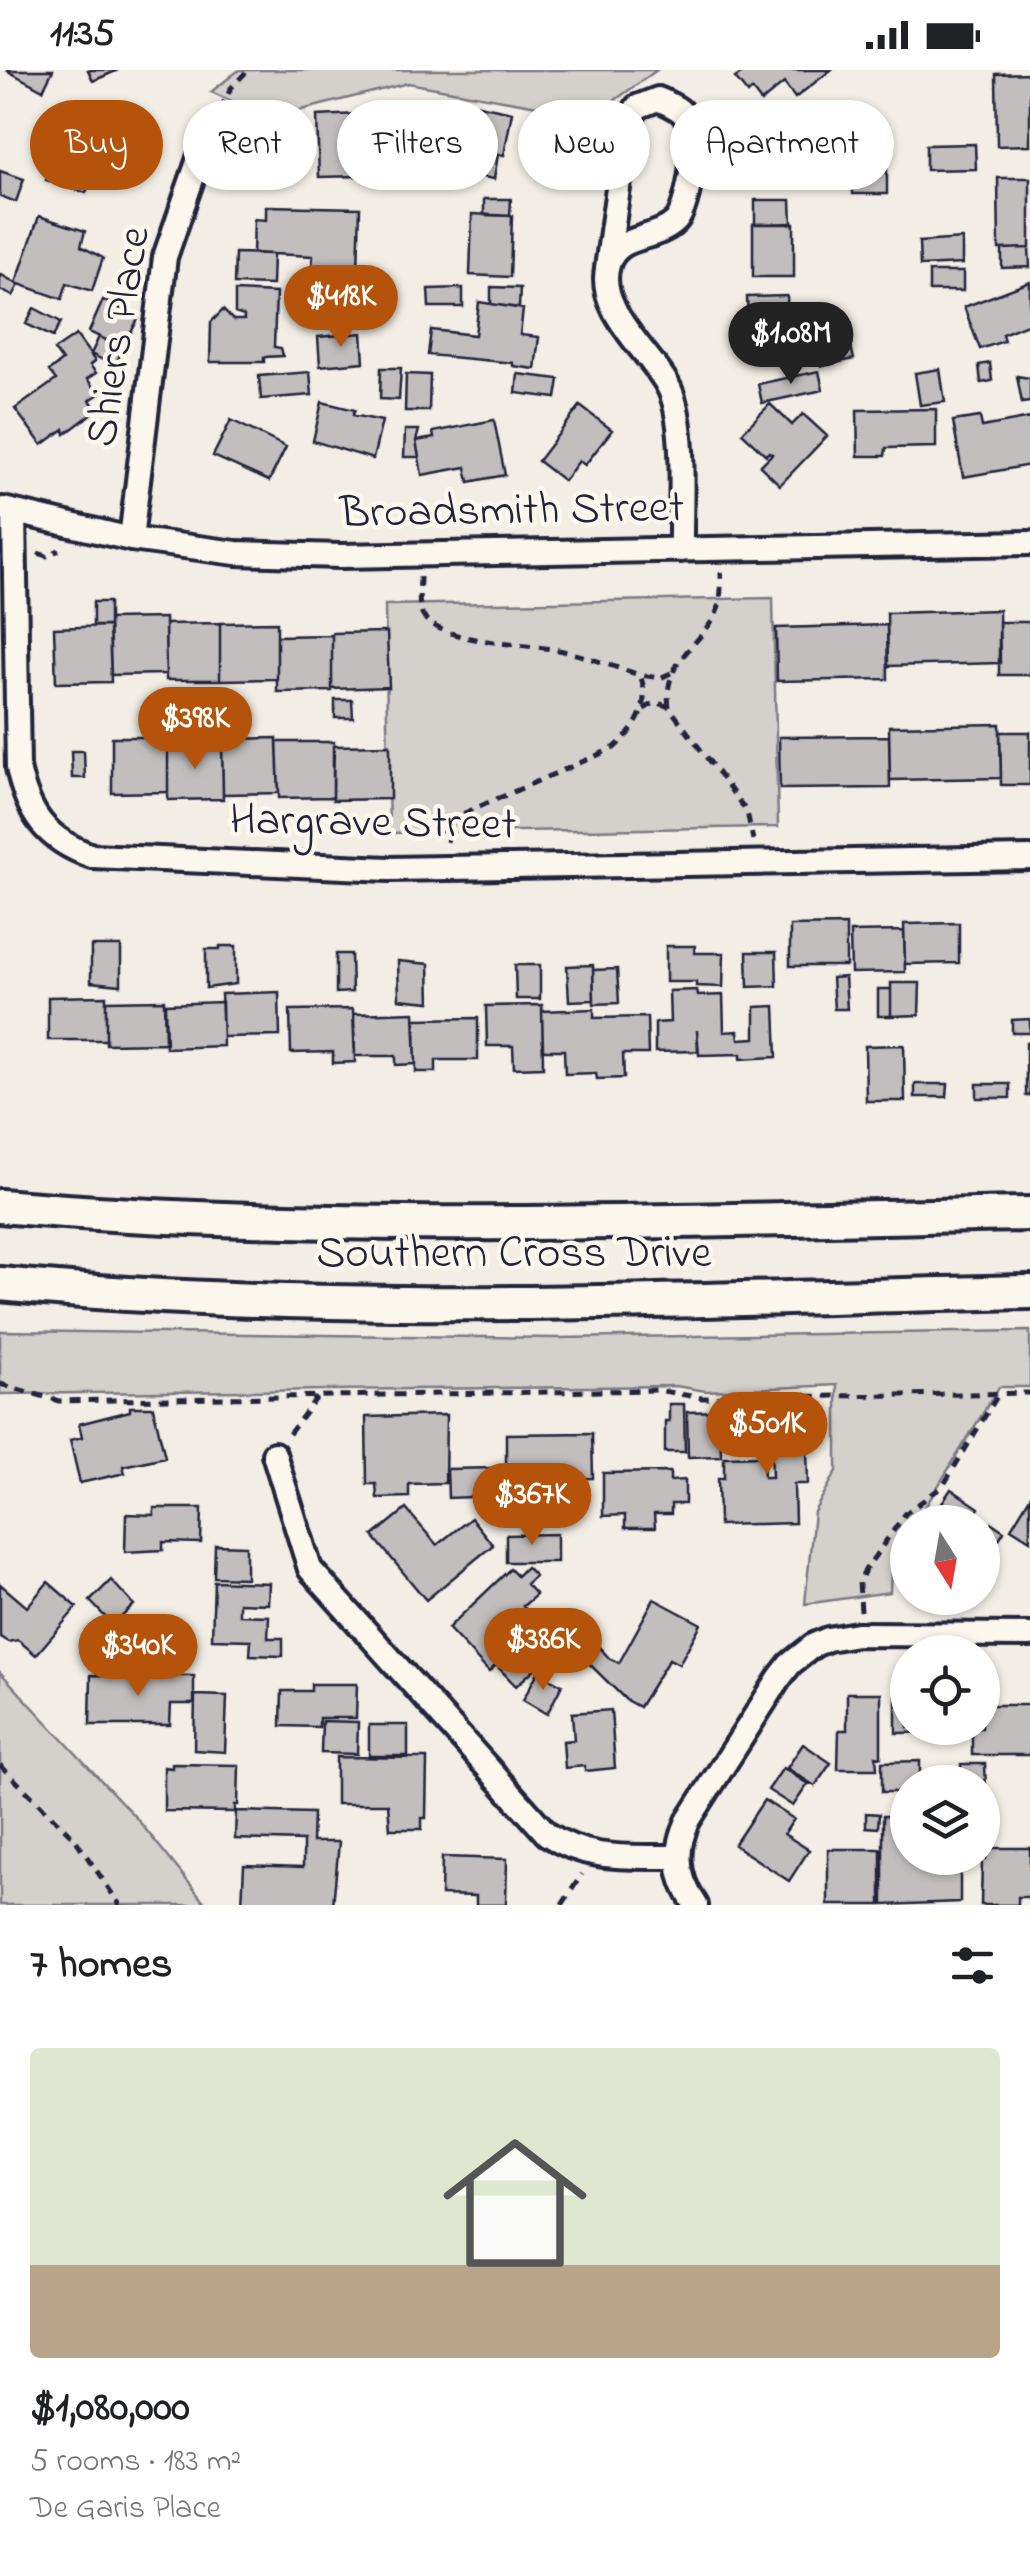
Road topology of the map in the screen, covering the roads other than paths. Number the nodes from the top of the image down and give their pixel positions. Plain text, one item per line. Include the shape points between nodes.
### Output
1 (188, 190) edge
2 (606, 268) junction
3 (7, 510) edge
4 (130, 539) junction
5 (1030, 543) edge
6 (681, 550) junction
7 (1030, 858) edge
8 (0, 1206) edge
9 (1030, 1214) edge
10 (0, 1284) edge
11 (1030, 1292) edge
12 (274, 1454) road end
13 (1030, 1634) edge
14 (678, 1857) junction
15 (696, 1905) edge

1 - 4 street, Shiers Place via 165,257
2 - 2 street via 621,244 666,229 685,203 691,125 680,109 658,99 637,107 626,130
2 - 6 street via 611,304 669,387 679,420
3 - 4 street, Broadsmith Street
3 - 7 street, Hargrave Street via 18,768 24,796 47,832 68,848 92,856 389,869
4 - 6 street, Broadsmith Street via 236,553
5 - 6 street, Broadsmith Street
8 - 9 main road, Southern Cross Drive via 231,1222 430,1225
10 - 11 main road, Southern Cross Drive via 213,1301
12 - 14 street via 310,1569 547,1834 596,1856
13 - 14 street via 828,1639 790,1664 688,1821
14 - 15 street

